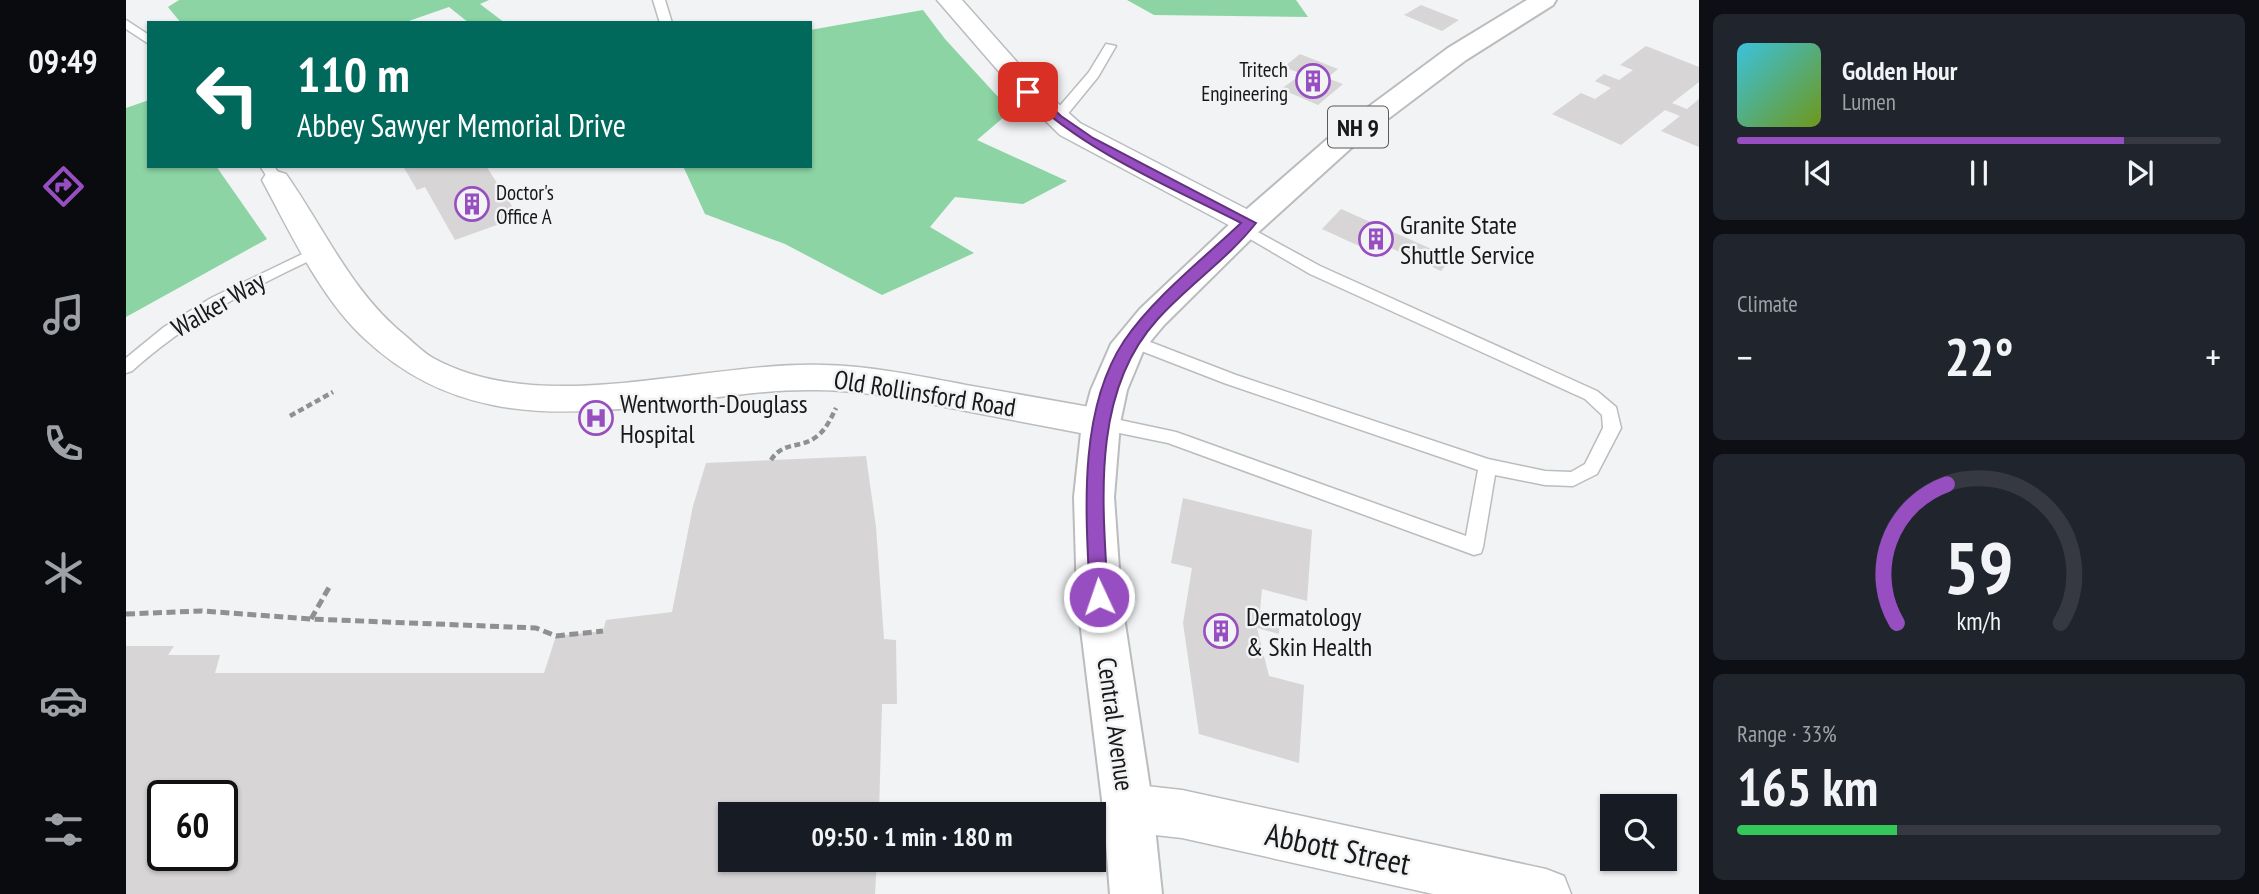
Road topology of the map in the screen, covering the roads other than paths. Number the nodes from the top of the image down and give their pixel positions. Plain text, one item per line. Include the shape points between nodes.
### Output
1 (659, 0) edge
2 (949, 0) edge
3 (1544, 0) edge
4 (665, 21) edge
5 (126, 23) edge
6 (147, 39) edge
7 (1110, 46) dead end
8 (1057, 118) junction
9 (271, 173) edge
10 (1246, 226) junction
11 (317, 252) junction
12 (1132, 341) junction
13 (126, 367) edge
14 (1101, 423) junction
15 (1488, 466) junction
16 (1128, 808) junction
17 (1136, 894) edge
18 (1546, 894) edge

1 - 4 lane
2 - 8 street via 1028,92
3 - 10 main road, Central Avenue / NH 9 via 1397,98
5 - 6 lane
7 - 8 lane via 1094,74
8 - 10 street
9 - 11 street, Old Rollinsford Road
10 - 12 main road, Central Avenue / NH 9
10 - 15 lane via 1315,270 1591,395 1610,412 1612,428 1591,469 1573,479
11 - 13 lane, Walker Way via 223,296 168,331
11 - 14 street, Old Rollinsford Road via 358,309 396,349 420,367 488,391 580,399 814,377 918,388
12 - 14 main road, Central Avenue / NH 9 via 1109,390
12 - 15 lane
14 - 15 lane via 1170,437 1474,547
14 - 16 main road, Central Avenue / NH 9 via 1094,496 1099,597
16 - 17 main road, Central Avenue / NH 9
16 - 18 street, Abbott Street via 1182,814

